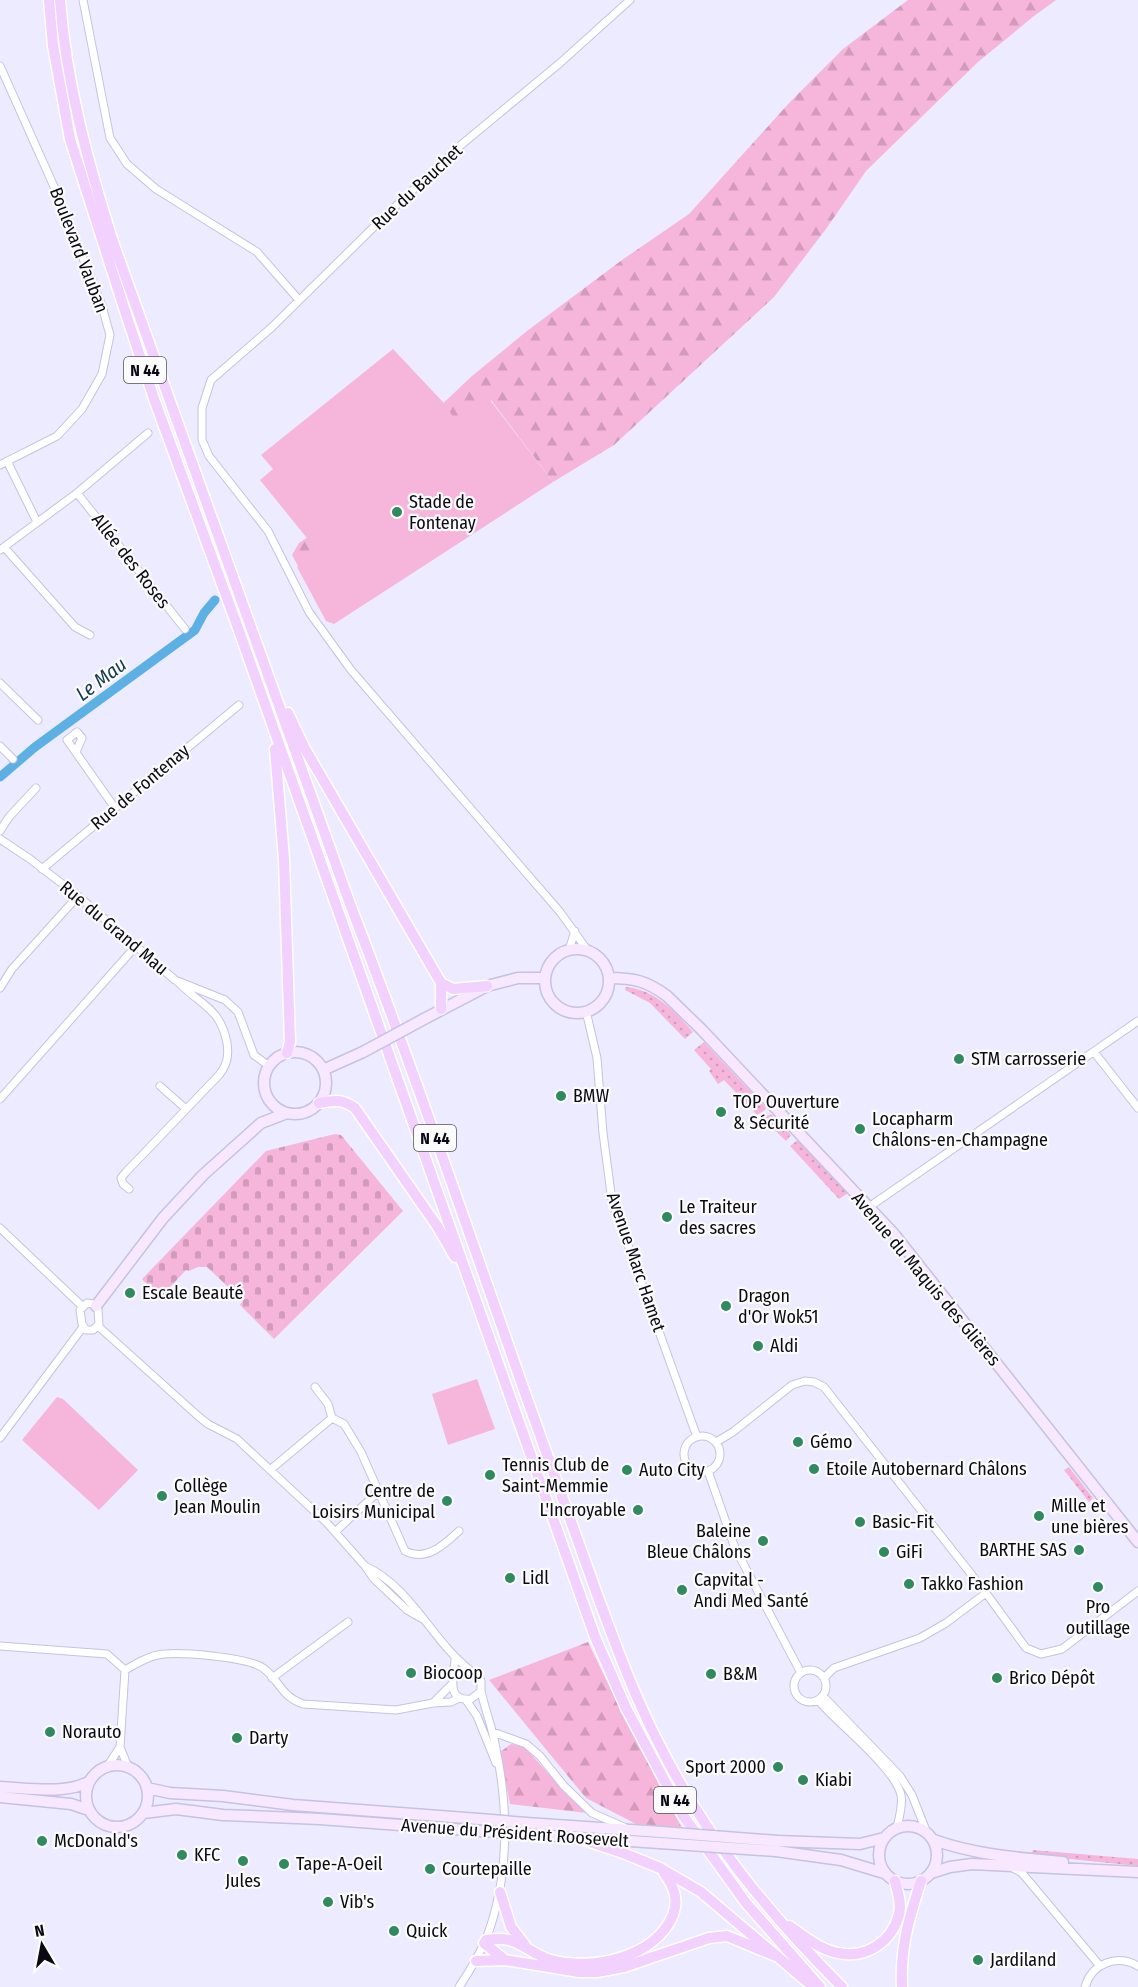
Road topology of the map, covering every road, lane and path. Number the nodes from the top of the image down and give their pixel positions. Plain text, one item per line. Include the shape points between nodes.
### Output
1 (49, 0) edge
2 (60, 0) edge
3 (83, 0) edge
4 (630, 0) edge
5 (0, 66) edge
6 (299, 300) junction
7 (148, 433) dead end
8 (4, 463) edge
9 (77, 493) junction
10 (37, 522) junction
11 (2, 548) edge
12 (185, 629) dead end
13 (90, 635) dead end
14 (264, 664) junction
15 (0, 683) edge
16 (239, 705) dead end
17 (38, 720) dead end
18 (273, 730) junction
19 (0, 746) edge
20 (76, 752) dead end
21 (13, 759) dead end
22 (36, 788) dead end
23 (116, 808) junction
24 (0, 831) edge
25 (0, 839) edge
26 (42, 869) junction
27 (78, 896) junction
28 (575, 931) junction
29 (136, 946) junction
30 (569, 950) junction
31 (588, 951) junction
32 (545, 978) junction
33 (609, 978) junction
34 (176, 980) junction
35 (441, 983) junction
36 (487, 986) junction
37 (0, 988) edge
38 (441, 1010) junction
39 (586, 1011) junction
40 (1138, 1021) edge
41 (1094, 1052) junction
42 (287, 1053) junction
43 (269, 1065) junction
44 (323, 1070) junction
45 (160, 1086) dead end
46 (0, 1099) edge
47 (269, 1100) junction
48 (319, 1103) junction
49 (1138, 1107) edge
50 (186, 1109) junction
51 (287, 1113) junction
52 (261, 1123) junction
53 (129, 1189) dead end
54 (869, 1207) junction
55 (0, 1228) edge
56 (468, 1279) junction
57 (82, 1306) junction
58 (96, 1306) junction
59 (98, 1326) junction
60 (83, 1327) junction
61 (315, 1387) dead end
62 (332, 1418) junction
63 (697, 1437) junction
64 (0, 1438) edge
65 (716, 1442) junction
66 (270, 1470) junction
67 (708, 1471) junction
68 (378, 1492) junction
69 (459, 1531) dead end
70 (335, 1532) junction
71 (1138, 1542) edge
72 (1138, 1591) edge
73 (986, 1593) junction
74 (348, 1622) dead end
75 (0, 1646) edge
76 (455, 1659) junction
77 (125, 1670) junction
78 (470, 1670) junction
79 (801, 1673) junction
80 (272, 1678) junction
81 (824, 1678) junction
82 (453, 1681) junction
83 (481, 1691) junction
84 (821, 1698) junction
85 (463, 1699) junction
86 (433, 1702) junction
87 (493, 1732) junction
88 (120, 1747) junction
89 (107, 1767) junction
90 (128, 1767) junction
91 (500, 1770) junction
92 (90, 1781) junction
93 (0, 1787) edge
94 (147, 1788) junction
95 (0, 1797) edge
96 (89, 1810) junction
97 (143, 1813) junction
98 (479, 1825) junction
99 (525, 1828) junction
100 (897, 1828) junction
101 (632, 1830) junction
102 (930, 1837) junction
103 (578, 1838) junction
104 (661, 1838) junction
105 (884, 1838) junction
106 (777, 1846) junction
107 (1009, 1866) junction
108 (660, 1868) junction
109 (1125, 1871) junction
110 (885, 1872) junction
111 (1138, 1872) edge
112 (931, 1873) junction
113 (895, 1881) junction
114 (921, 1881) junction
115 (500, 1892) junction
116 (776, 1918) junction
117 (485, 1941) junction
118 (532, 1951) junction
119 (778, 1957) junction
120 (505, 1960) junction
121 (476, 1961) junction
122 (1100, 1966) junction
123 (1138, 1966) edge
124 (459, 1987) edge
125 (813, 1987) edge
126 (820, 1987) edge
127 (842, 1987) edge
128 (902, 1987) edge
129 (1085, 1987) edge

1 - 18 main road, N 44 via 70,139 154,399
2 - 14 main road, N 44 via 75,101 96,189
3 - 6 street via 110,138 127,164 156,189 257,252
4 - 6 street, Rue du Bauchet via 461,145
5 - 8 street, Boulevard Vauban via 60,200 110,335 102,374 82,409 57,436
6 - 28 street, Rue du Bauchet via 211,380 202,408 202,440 209,456 268,531 309,612 351,670
7 - 9 street
8 - 10 street
9 - 10 street
9 - 12 street, Allée des Roses
10 - 11 street
11 - 13 street via 75,627
14 - 35 main road via 304,747
14 - 116 main road, N 44 via 623,1667 658,1743 698,1812
15 - 17 street
16 - 23 street, Rue de Fontenay
18 - 42 main road via 284,859 290,1042
18 - 56 main road, N 44
19 - 21 street
20 - 23 street
22 - 24 street
23 - 26 street, Rue de Fontenay
25 - 26 street, Rue du Grand Mau
26 - 27 street, Rue du Grand Mau
27 - 29 street, Rue du Grand Mau
27 - 37 street via 12,969
28 - 30 street
28 - 31 street
29 - 34 street, Rue du Grand Mau
29 - 46 street
30 - 31 main road
30 - 32 main road via 553,960
31 - 33 main road via 603,961
32 - 36 main road via 518,978
32 - 39 main road via 550,998 557,1005 566,1010
33 - 39 main road via 601,1002
33 - 54 main road, Avenue du Maquis des Glières via 631,978 667,996
34 - 43 street, Rue du Grand Mau via 225,999 238,1012 254,1055
34 - 50 street via 217,1015 228,1049 223,1070
35 - 36 main road via 453,989
35 - 38 main road
36 - 38 main road
38 - 44 main road, bridge
39 - 63 street, Avenue Marc Hamet via 597,1058 612,1201
40 - 41 street
41 - 49 street
41 - 54 street
42 - 43 main road
42 - 44 main road via 312,1057
43 - 47 main road via 264,1083
44 - 48 main road via 326,1087
45 - 50 street
47 - 51 main road
47 - 52 main road
48 - 51 main road via 303,1113
48 - 56 main road via 345,1101 355,1108 437,1226
50 - 53 street via 121,1178
51 - 52 main road
52 - 58 main road via 203,1175 163,1218
54 - 71 main road, Avenue du Maquis des Glières
55 - 57 street
56 - 126 main road, N 44 via 587,1616 626,1708 688,1823 746,1903
57 - 58 street
57 - 60 street
58 - 59 street
59 - 60 street via 91,1330
59 - 66 street via 198,1416 237,1439
60 - 64 street
61 - 62 street via 328,1404
62 - 66 street
62 - 68 street via 344,1424
63 - 65 street via 707,1436
63 - 67 street via 688,1443 685,1460 697,1471
65 - 67 street via 720,1458
65 - 73 street via 792,1385 804,1381 824,1387
66 - 70 street
67 - 79 street via 735,1548
68 - 69 street via 401,1545 413,1555 438,1549
68 - 70 street
70 - 76 street via 365,1566 380,1574 413,1604
72 - 73 street via 1062,1649 1041,1654 1026,1648
73 - 81 street via 920,1638 834,1668
74 - 80 street
75 - 77 street via 107,1654
76 - 78 street
76 - 82 street
77 - 80 street via 162,1654 208,1656 245,1660 266,1670
77 - 88 street
78 - 82 street via 460,1672
78 - 83 street via 479,1676
79 - 81 street via 811,1670
79 - 84 street via 794,1682 795,1693 802,1701
80 - 86 street via 291,1700 303,1704 396,1710
81 - 84 street via 826,1687
82 - 85 street via 454,1692
82 - 86 street
83 - 85 street via 475,1698
83 - 87 street
84 - 100 street via 831,1716 895,1780 902,1807
84 - 102 street via 900,1776
85 - 86 street
85 - 91 street via 477,1716
87 - 91 street
87 - 101 street via 526,1744 592,1813
88 - 89 street
88 - 90 street
89 - 90 main road
89 - 92 main road
90 - 94 main road via 137,1772
91 - 115 street via 505,1818
92 - 93 main road via 66,1789
92 - 96 main road via 86,1798
94 - 97 main road via 148,1802
94 - 98 main road, Avenue du Président Roosevelt
95 - 96 main road via 71,1804
96 - 97 main road via 100,1822 117,1827 134,1822
97 - 98 main road, Avenue du Président Roosevelt via 176,1809 224,1815
98 - 99 main road, Avenue du Président Roosevelt, bridge
99 - 101 main road, Avenue du Président Roosevelt
99 - 103 main road, Avenue du Président Roosevelt
100 - 102 main road via 913,1826
100 - 105 main road
101 - 104 main road, Avenue du Président Roosevelt
102 - 109 main road via 986,1854 1093,1864
102 - 112 main road via 937,1857
103 - 104 main road, Avenue du Président Roosevelt
103 - 108 main road
104 - 106 main road, Avenue du Président Roosevelt, bridge
105 - 106 main road, Avenue du Président Roosevelt via 860,1844
105 - 110 main road via 879,1855
106 - 110 main road, Avenue du Président Roosevelt
107 - 109 main road
107 - 112 main road via 972,1864
107 - 122 street via 1022,1873
108 - 118 main road via 674,1886 676,1906 666,1929 656,1939 635,1952 603,1962 575,1964 551,1960
108 - 119 main road via 701,1892
109 - 111 main road
110 - 113 main road
112 - 114 main road
113 - 114 main road
113 - 116 main road via 899,1914 886,1939 865,1953 824,1949
114 - 128 main road via 905,1933
115 - 117 street
115 - 118 main road via 511,1927
116 - 127 main road, N 44
117 - 118 main road via 508,1939
117 - 120 main road
117 - 121 street
119 - 120 main road via 727,1936 597,1972
119 - 125 main road
120 - 121 main road
121 - 124 street
122 - 123 street via 1121,1960
122 - 129 street

